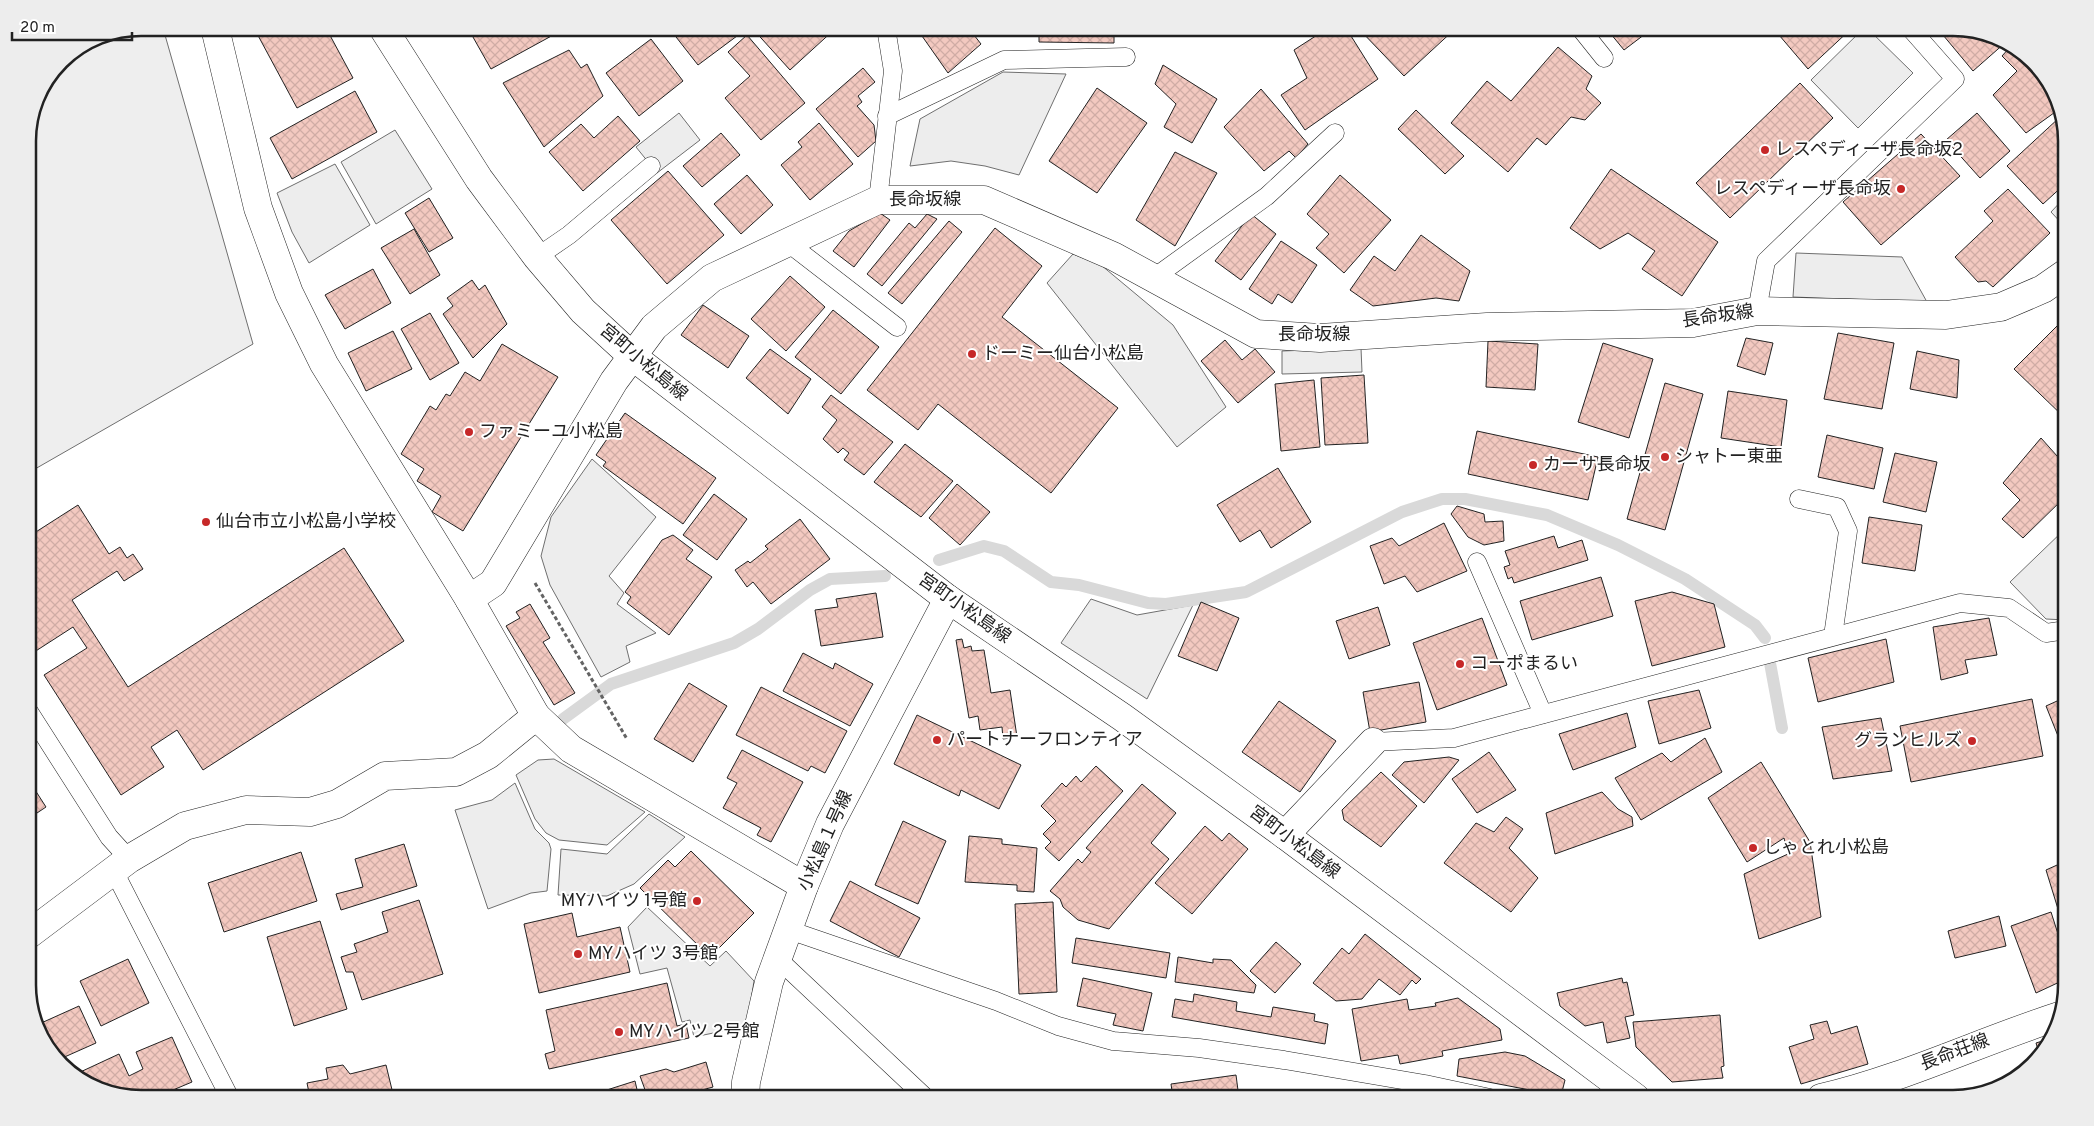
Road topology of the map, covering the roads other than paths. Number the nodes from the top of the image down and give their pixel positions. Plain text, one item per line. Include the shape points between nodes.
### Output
1 (217, 36) edge
2 (388, 36) edge
3 (887, 36) edge
4 (1586, 36) edge
5 (1917, 36) edge
6 (1126, 57) dead end
7 (1604, 58) dead end
8 (887, 116) junction
9 (1335, 132) dead end
10 (651, 166) dead end
11 (878, 200) junction
12 (787, 242) junction
13 (537, 257) junction
14 (1155, 277) junction
15 (2058, 278) edge
16 (1757, 311) junction
17 (897, 327) dead end
18 (632, 356) junction
19 (1798, 499) dead end
20 (1477, 562) dead end
21 (468, 599) junction
22 (948, 599) junction
23 (2058, 631) edge
24 (1833, 636) junction
25 (1543, 714) junction
26 (536, 716) junction
27 (36, 723) edge
28 (1373, 742) joint
29 (1285, 835) junction
30 (122, 865) junction
31 (804, 886) junction
32 (36, 929) edge
33 (789, 930) junction
34 (778, 959) junction
35 (2052, 1018) edge
36 (226, 1090) edge
37 (746, 1090) edge
38 (917, 1090) edge
39 (1453, 1090) edge
40 (1614, 1090) edge
41 (1889, 1090) edge

1 - 21 street via 258,208 289,293 324,364
2 - 13 street, 宮町小松島線 via 479,179
3 - 8 lane via 893,71
4 - 7 lane
5 - 16 lane via 1955,79 1766,261
6 - 8 lane via 1004,60
8 - 11 lane
9 - 14 lane via 1267,196
10 - 13 lane via 569,235
11 - 12 street, 長命坂線
11 - 14 street, 長命坂線 via 984,200
12 - 17 lane
12 - 18 street, 長命坂線 via 712,278 654,327
13 - 18 street, 宮町小松島線 via 583,311
14 - 16 street, 長命坂線 via 1256,334 1310,337 1487,327 1693,323
15 - 16 street, 長命坂線 via 2001,307 1946,315
18 - 21 street, 長命坂線 via 493,583
18 - 22 street, 宮町小松島線
19 - 24 lane via 1837,507 1848,531
20 - 25 lane
21 - 26 street
22 - 29 street, 宮町小松島線 via 1122,717
22 - 31 street, 小松島１号線 via 830,824
23 - 24 lane via 2046,633 2009,608 1960,603
24 - 25 lane
25 - 28 lane via 1454,738
26 - 30 street via 488,756 456,772 385,776 337,804 310,812 246,810 194,823
26 - 31 street via 571,749
27 - 30 lane via 109,837
28 - 29 street
29 - 40 street, 宮町小松島線
30 - 32 street
30 - 36 lane
31 - 33 street, 小松島１号線
33 - 34 street, 小松島１号線
33 - 39 lane via 996,1001 1058,1026 1113,1041 1199,1048 1284,1060
34 - 37 street, 小松島１号線 via 769,982
34 - 38 lane
35 - 41 street, 長命荘線 via 2006,1034

